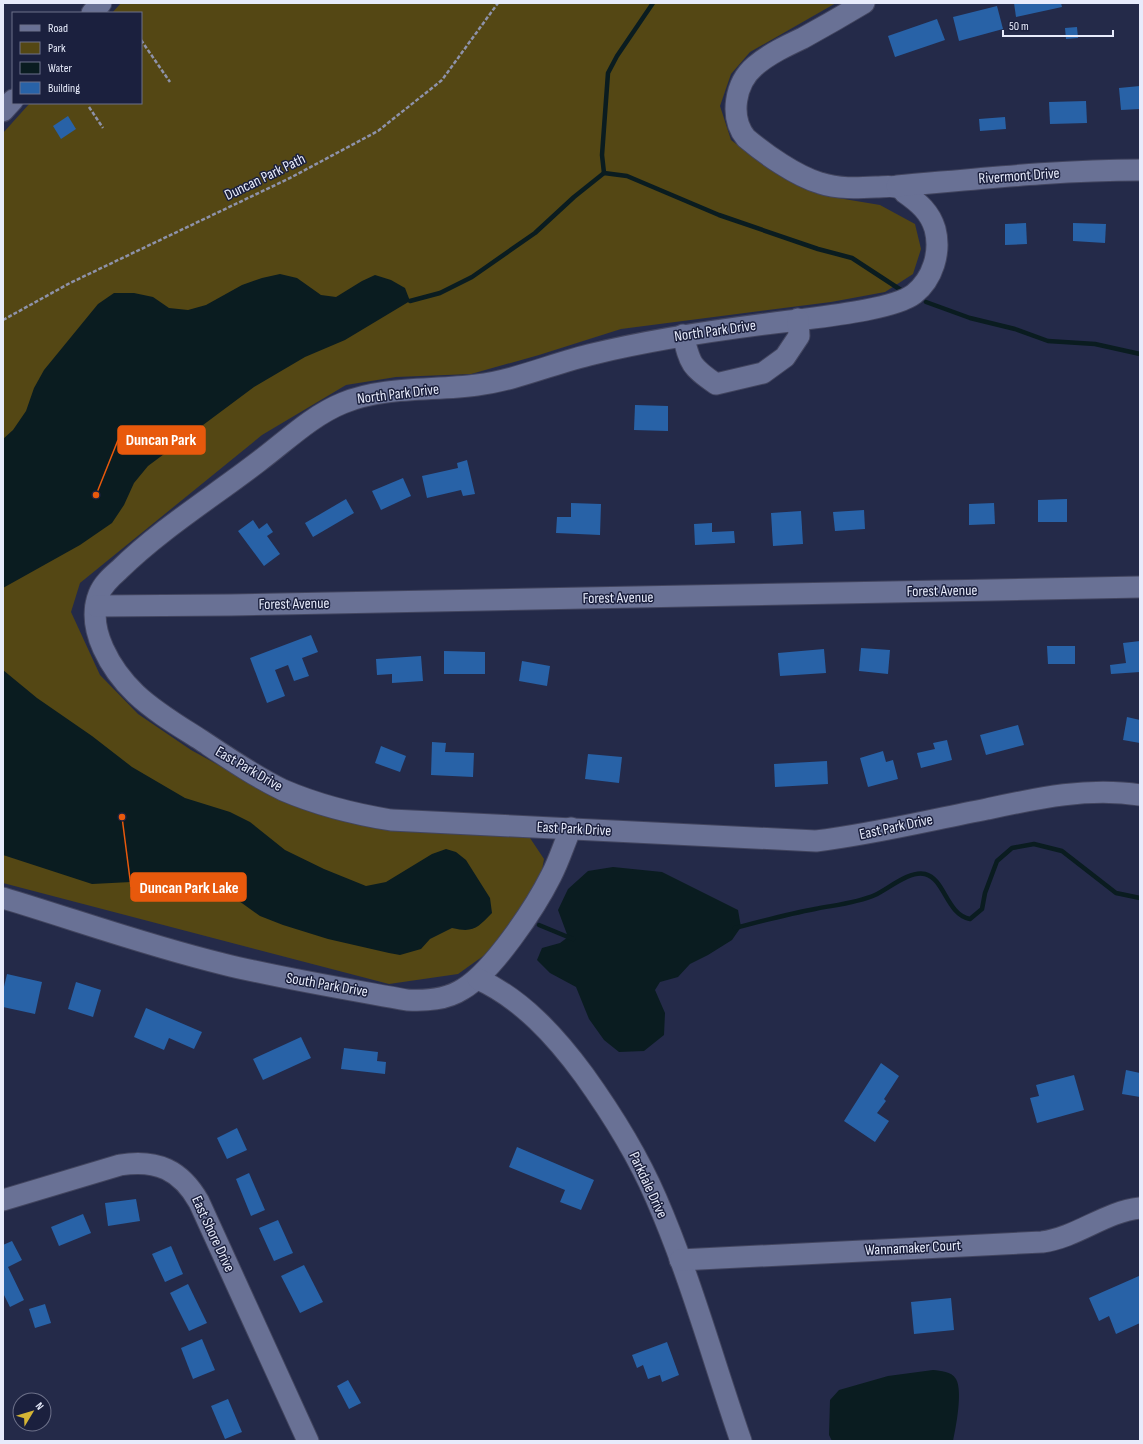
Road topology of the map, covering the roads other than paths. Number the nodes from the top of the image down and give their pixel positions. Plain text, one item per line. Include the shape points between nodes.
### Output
1 (101, 3) edge
2 (864, 3) edge
3 (93, 12) edge
4 (12, 101) edge
5 (3, 111) edge
6 (1140, 170) edge
7 (898, 186) junction
8 (798, 320) junction
9 (683, 335) junction
10 (1140, 587) edge
11 (96, 606) junction
12 (1140, 795) edge
13 (571, 828) junction
14 (3, 898) edge
15 (478, 979) junction
16 (3, 1200) edge
17 (1140, 1208) edge
18 (680, 1260) junction
19 (308, 1441) edge
20 (741, 1441) edge

1 - 3 street
2 - 7 street via 768,56 754,67 743,81 737,98 736,116 746,138 809,179 842,188
4 - 5 street
6 - 7 street, Rivermont Drive
7 - 8 street, North Park Drive via 927,213 934,226 937,240 936,255 925,282 911,296 888,305
8 - 9 street, North Park Drive
8 - 9 street via 799,336 785,357 763,373 716,384 698,372 690,362
9 - 11 street, North Park Drive via 586,356 497,382 380,393 342,403 308,423 155,537 105,583
10 - 11 street, Forest Avenue
11 - 13 street, East Park Drive via 97,628 102,644 111,663 138,696 249,771 282,789 353,814 391,820 428,824
12 - 13 street, East Park Drive via 1104,792 1068,794 851,837 799,842
13 - 15 street, South Park Drive via 551,876 528,915
14 - 15 street, South Park Drive via 135,940 222,964 407,1000 445,997
15 - 18 street, Parkdale Drive via 511,998 535,1019 561,1046 600,1098 632,1150 656,1198
16 - 19 street, East Shore Drive via 136,1162 167,1168 180,1177 191,1188 199,1202
17 - 18 street, Wannamaker Court via 1114,1214 1066,1237 1042,1242
18 - 20 street, Parkdale Drive

